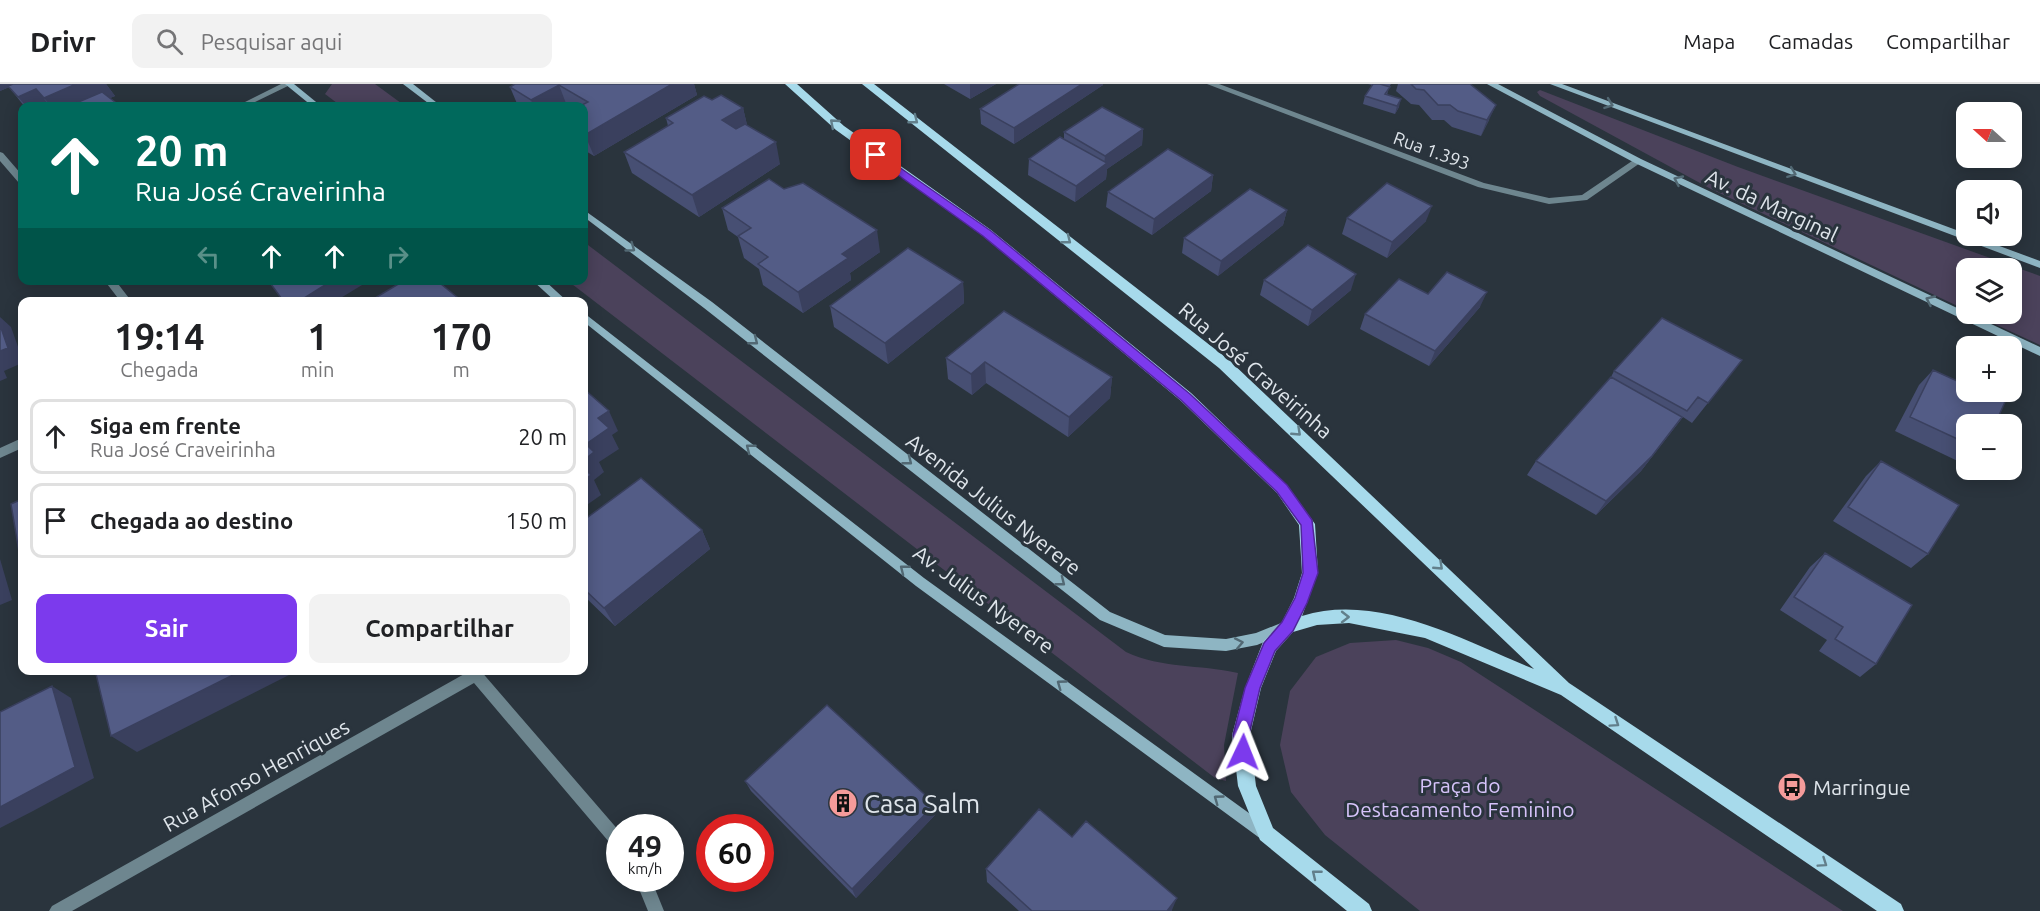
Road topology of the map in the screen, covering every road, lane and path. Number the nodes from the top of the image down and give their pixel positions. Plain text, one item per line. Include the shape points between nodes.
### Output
1 (288, 84) edge
2 (407, 84) edge
3 (790, 84) edge
4 (867, 84) edge
5 (1211, 84) edge
6 (1491, 84) edge
7 (1554, 84) edge
8 (250, 102) edge
9 (312, 102) edge
10 (432, 102) edge
11 (0, 155) edge
12 (1638, 161) junction
13 (4, 164) edge
14 (18, 177) edge
15 (588, 216) edge
16 (2040, 265) edge
17 (113, 285) edge
18 (543, 285) edge
19 (124, 297) edge
20 (557, 297) edge
21 (588, 320) edge
22 (2040, 352) edge
23 (18, 445) edge
24 (0, 453) edge
25 (1288, 627) junction
26 (470, 675) edge
27 (475, 675) edge
28 (1567, 690) junction
29 (606, 828) edge
30 (1266, 834) junction
31 (648, 892) edge
32 (57, 911) edge
33 (656, 911) edge
34 (1362, 911) edge
35 (1894, 911) edge

1 - 8 street
1 - 9 main road
2 - 10 main road
25 -> 3 main road via 1310,573 1307,524 1282,489 1186,397 987,233 840,128
4 -> 28 main road, Rua José Craveirinha via 1224,364
5 - 12 street, Rua 1.393 via 1481,185 1549,201 1584,198
6 - 12 main road, Av. da Marginal
7 -> 16 main road, Av. da Marginal
11 - 13 street
22 -> 12 main road, Av. da Marginal
13 - 14 street
15 -> 25 main road, Avenida Julius Nyerere via 708,305 1105,616 1164,641 1226,645
17 - 19 street
18 - 20 main road
30 -> 21 main road, Av. Julius Nyerere via 920,582
23 - 24 street
25 -> 28 main road via 1317,618 1349,616 1392,623 1427,631
25 - 30 main road via 1269,647 1241,735 1247,786
26 - 32 street, Rua Afonso Henriques
27 - 29 street
28 -> 35 main road
34 -> 30 main road, Av. Julius Nyerere
31 - 33 street

